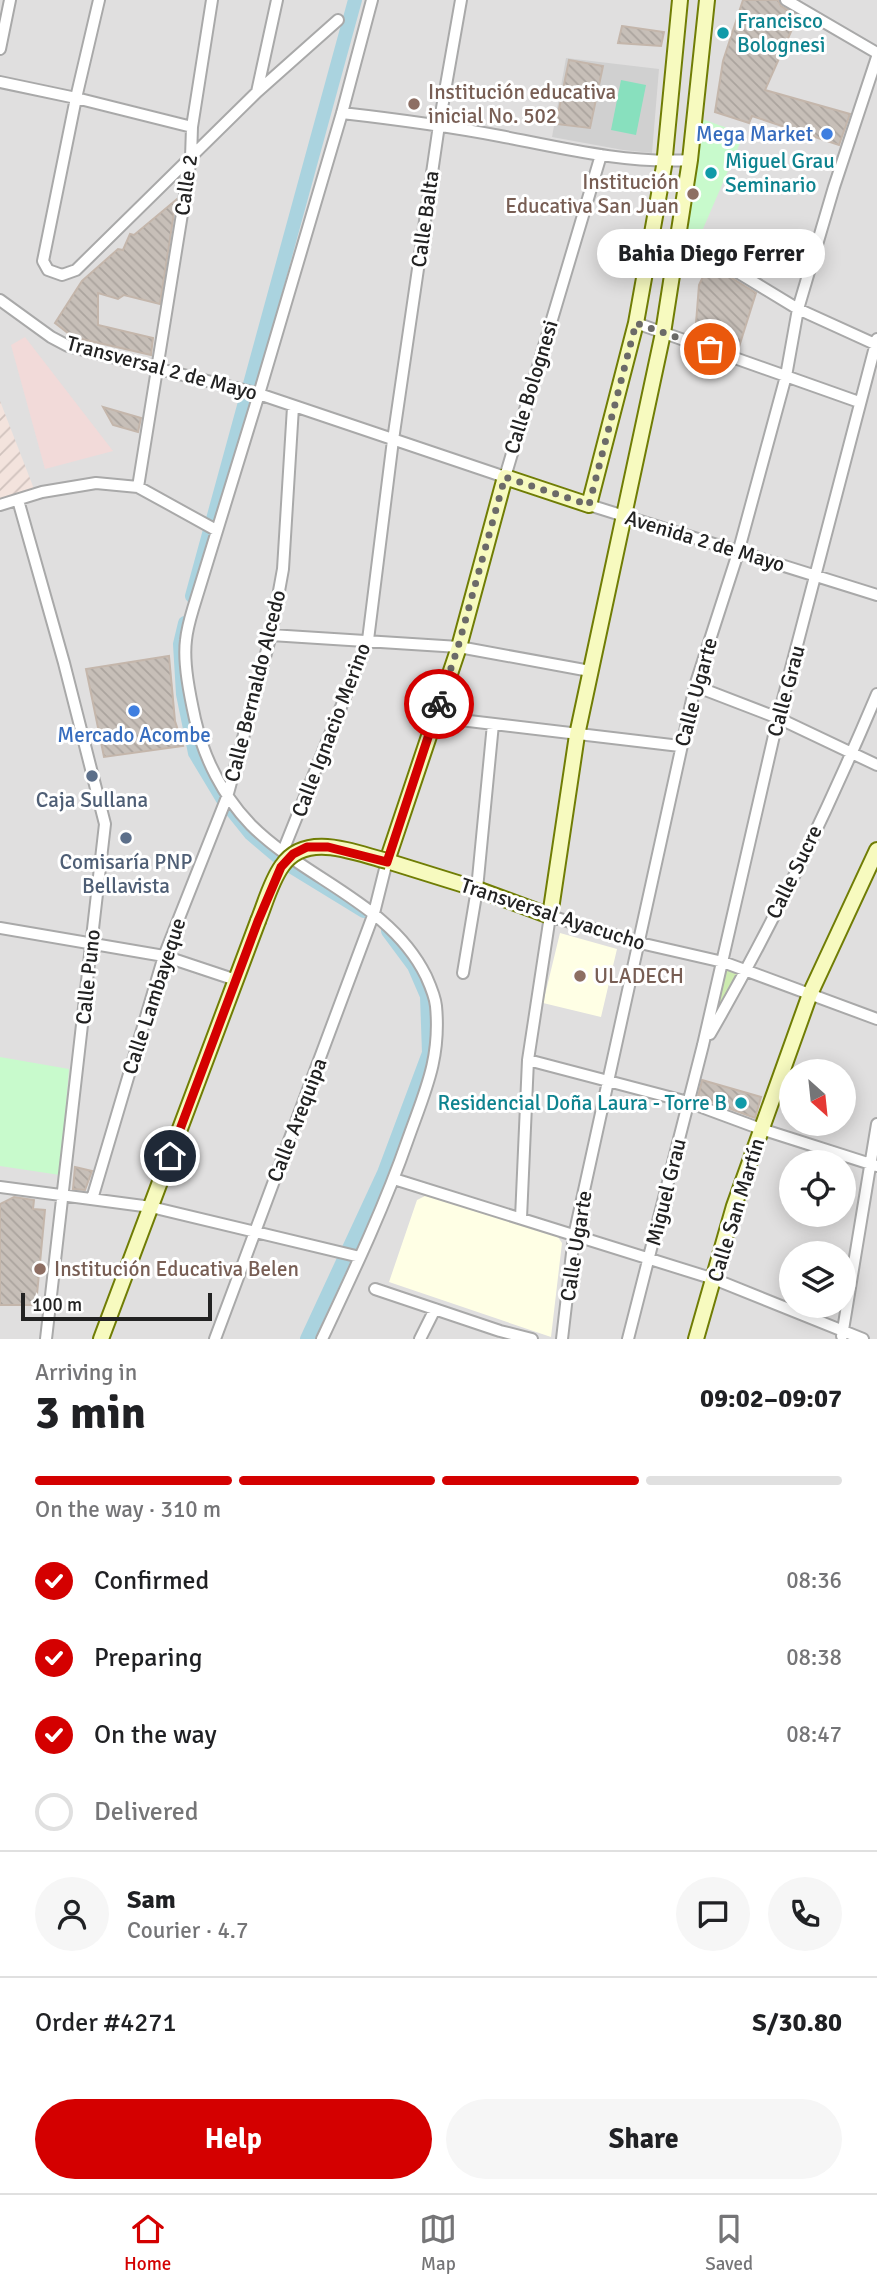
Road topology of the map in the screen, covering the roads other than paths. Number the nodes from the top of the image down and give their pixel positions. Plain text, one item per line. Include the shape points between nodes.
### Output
1 (10, 0) edge
2 (99, 0) edge
3 (212, 0) edge
4 (277, 0) edge
5 (372, 0) edge
6 (461, 0) edge
7 (680, 0) edge
8 (707, 0) edge
9 (786, 0) edge
10 (810, 0) edge
11 (805, 11) junction
12 (338, 20) dead end
13 (0, 49) edge
14 (877, 55) edge
15 (0, 82) edge
16 (257, 92) junction
17 (76, 98) junction
18 (342, 113) junction
19 (439, 125) junction
20 (192, 127) junction
21 (601, 155) junction
22 (191, 158) junction
23 (690, 160) junction
24 (665, 162) junction
25 (678, 236) junction
26 (0, 300) edge
27 (798, 309) junction
28 (636, 323) junction
29 (663, 333) junction
30 (876, 343) edge
31 (158, 369) junction
32 (786, 376) junction
33 (258, 394) junction
34 (859, 402) junction
35 (293, 407) junction
36 (393, 440) junction
37 (505, 477) junction
38 (138, 487) junction
39 (18, 500) junction
40 (0, 505) edge
41 (589, 505) junction
42 (624, 516) junction
43 (216, 530) junction
44 (738, 553) junction
45 (816, 576) junction
46 (877, 595) edge
47 (271, 635) junction
48 (368, 640) junction
49 (458, 647) junction
50 (590, 671) junction
51 (695, 686) junction
52 (877, 694) edge
53 (435, 717) junction
54 (778, 718) junction
55 (493, 724) junction
56 (577, 735) junction
57 (681, 746) junction
58 (852, 753) junction
59 (877, 765) edge
60 (227, 797) junction
61 (877, 850) edge
62 (283, 851) junction
63 (387, 862) junction
64 (477, 888) junction
65 (378, 900) joint
66 (374, 913) junction
67 (550, 916) junction
68 (0, 928) edge
69 (92, 942) junction
70 (639, 943) junction
71 (164, 956) junction
72 (723, 961) junction
73 (746, 971) junction
74 (463, 973) dead end
75 (236, 980) junction
76 (810, 994) junction
77 (877, 1019) edge
78 (703, 1045) junction
79 (528, 1060) junction
80 (606, 1082) junction
81 (688, 1102) junction
82 (877, 1124) edge
83 (761, 1129) junction
84 (873, 1165) edge
85 (394, 1179) junction
86 (0, 1187) edge
87 (63, 1196) junction
88 (92, 1199) junction
89 (151, 1207) junction
90 (521, 1217) junction
91 (255, 1231) junction
92 (574, 1236) junction
93 (360, 1257) junction
94 (650, 1259) junction
95 (714, 1279) junction
96 (374, 1289) dead end
97 (435, 1309) junction
98 (498, 1335) edge
99 (842, 1335) edge
100 (46, 1339) edge
101 (101, 1339) edge
102 (215, 1339) edge
103 (322, 1339) edge
104 (420, 1339) edge
105 (532, 1339) edge
106 (562, 1339) edge
107 (628, 1339) edge
108 (696, 1339) edge
109 (863, 1339) edge

1 - 13 street
2 - 17 street
3 - 20 street, Calle 2
4 - 16 street
5 - 18 street
6 - 19 street, Calle Balta
7 - 24 main road
8 - 23 main road
9 - 11 street
10 - 11 street
11 - 14 street
12 - 16 street
14 - 27 street, Calle Ugarte
15 - 17 street
16 - 22 street
17 - 20 street
17 - 22 street via 43,261 48,270 62,275 76,270
18 - 19 street
18 - 33 street
19 - 21 street
19 - 36 street, Calle Balta
20 - 22 street, Calle 2
21 - 24 street
21 - 37 street, Calle Bolognesi
22 - 31 street, Calle 2
23 - 24 street
23 - 25 main road
24 - 28 main road
25 - 27 street
25 - 29 main road
26 - 31 street, Transversal 2 de Mayo via 68,346
27 - 30 street
27 - 32 street, Calle Ugarte
28 - 29 street
28 - 41 main road
29 - 32 street
29 - 42 main road
30 - 34 street, Calle Grau
31 - 33 street, Transversal 2 de Mayo
31 - 38 street, Calle 2
32 - 34 street
32 - 44 street, Calle Ugarte
33 - 35 street, Transversal 2 de Mayo
33 - 43 street
34 - 45 street, Calle Grau
35 - 36 street, Avenida 2 de Mayo
35 - 47 street, Calle Bernaldo Alcedo via 283,569
36 - 37 street, Avenida 2 de Mayo
36 - 48 street, Calle Ignacio Merino
37 - 41 main road, Avenida 2 de Mayo
37 - 49 main road, Calle Bolognesi
38 - 39 street via 96,483
38 - 43 street
39 - 40 street
39 - 69 street, Calle Puno via 105,824
41 - 42 street, Avenida 2 de Mayo
42 - 44 street, Avenida 2 de Mayo
42 - 50 main road
43 - 60 street via 185,642 190,698 201,743
44 - 45 street, Avenida 2 de Mayo
44 - 51 street, Calle Ugarte
45 - 46 street, Avenida 2 de Mayo
45 - 54 street, Calle Grau
47 - 48 street
47 - 60 street, Calle Bernaldo Alcedo
48 - 49 street
48 - 62 street, Calle Ignacio Merino
49 - 50 street
49 - 53 main road, Calle Bolognesi
50 - 56 main road
51 - 54 street
51 - 57 street, Calle Ugarte
52 - 58 street, Calle Sucre
53 - 55 street
53 - 63 main road, Calle Bolognesi
54 - 58 street
54 - 72 street, Calle Grau
55 - 56 street
55 - 64 street
56 - 57 street
56 - 67 main road
57 - 70 street, Calle Ugarte
58 - 59 street
58 - 73 street, Calle Sucre
60 - 62 street via 252,826
60 - 71 street, Calle Lambayeque
61 - 76 main road, Calle San Martín
62 - 66 street
63 - 64 main road, Transversal Ayacucho
63 - 65 street, Calle Bolognesi
63 - 75 main road, Transversal Ayacucho, bridge via 328,847 307,847 293,854 281,867
64 - 67 main road, Transversal Ayacucho
64 - 74 street
65 - 66 street, Calle Arequipa
66 - 85 street via 416,957 436,1002 433,1069
66 - 91 street, Calle Arequipa
67 - 70 street, Transversal Ayacucho
67 - 79 street
68 - 69 street
69 - 71 street
69 - 87 street, Calle Puno
70 - 72 street, Transversal Ayacucho
70 - 80 street, Calle Ugarte
71 - 75 street
71 - 88 street, Calle Lambayeque
72 - 73 street, Transversal Ayacucho
72 - 78 street, Calle Grau
73 - 76 street, Transversal Ayacucho
73 - 78 street, Calle Sucre
75 - 89 main road, Transversal Ayacucho
76 - 77 street, Transversal Ayacucho
76 - 83 main road, Calle San Martín
78 - 81 street, Miguel Grau
79 - 80 street
79 - 90 street
80 - 81 street
80 - 92 street, Calle Ugarte
81 - 83 street
81 - 94 street, Miguel Grau
82 - 84 street
83 - 84 street
83 - 95 main road, Calle San Martín
84 - 99 street
85 - 90 street
85 - 93 street
86 - 87 street
87 - 88 street
87 - 100 street, Calle Puno
88 - 89 street
89 - 91 street
89 - 101 main road, Transversal Ayacucho
90 - 92 street
91 - 93 street
91 - 102 street, Calle Arequipa
92 - 94 street
92 - 106 street, Calle Ugarte
93 - 103 street
94 - 95 street
94 - 107 street, Miguel Grau
95 - 99 street
95 - 108 main road, Calle San Martín
96 - 97 street
97 - 98 street
97 - 104 street
98 - 105 street
99 - 109 street

